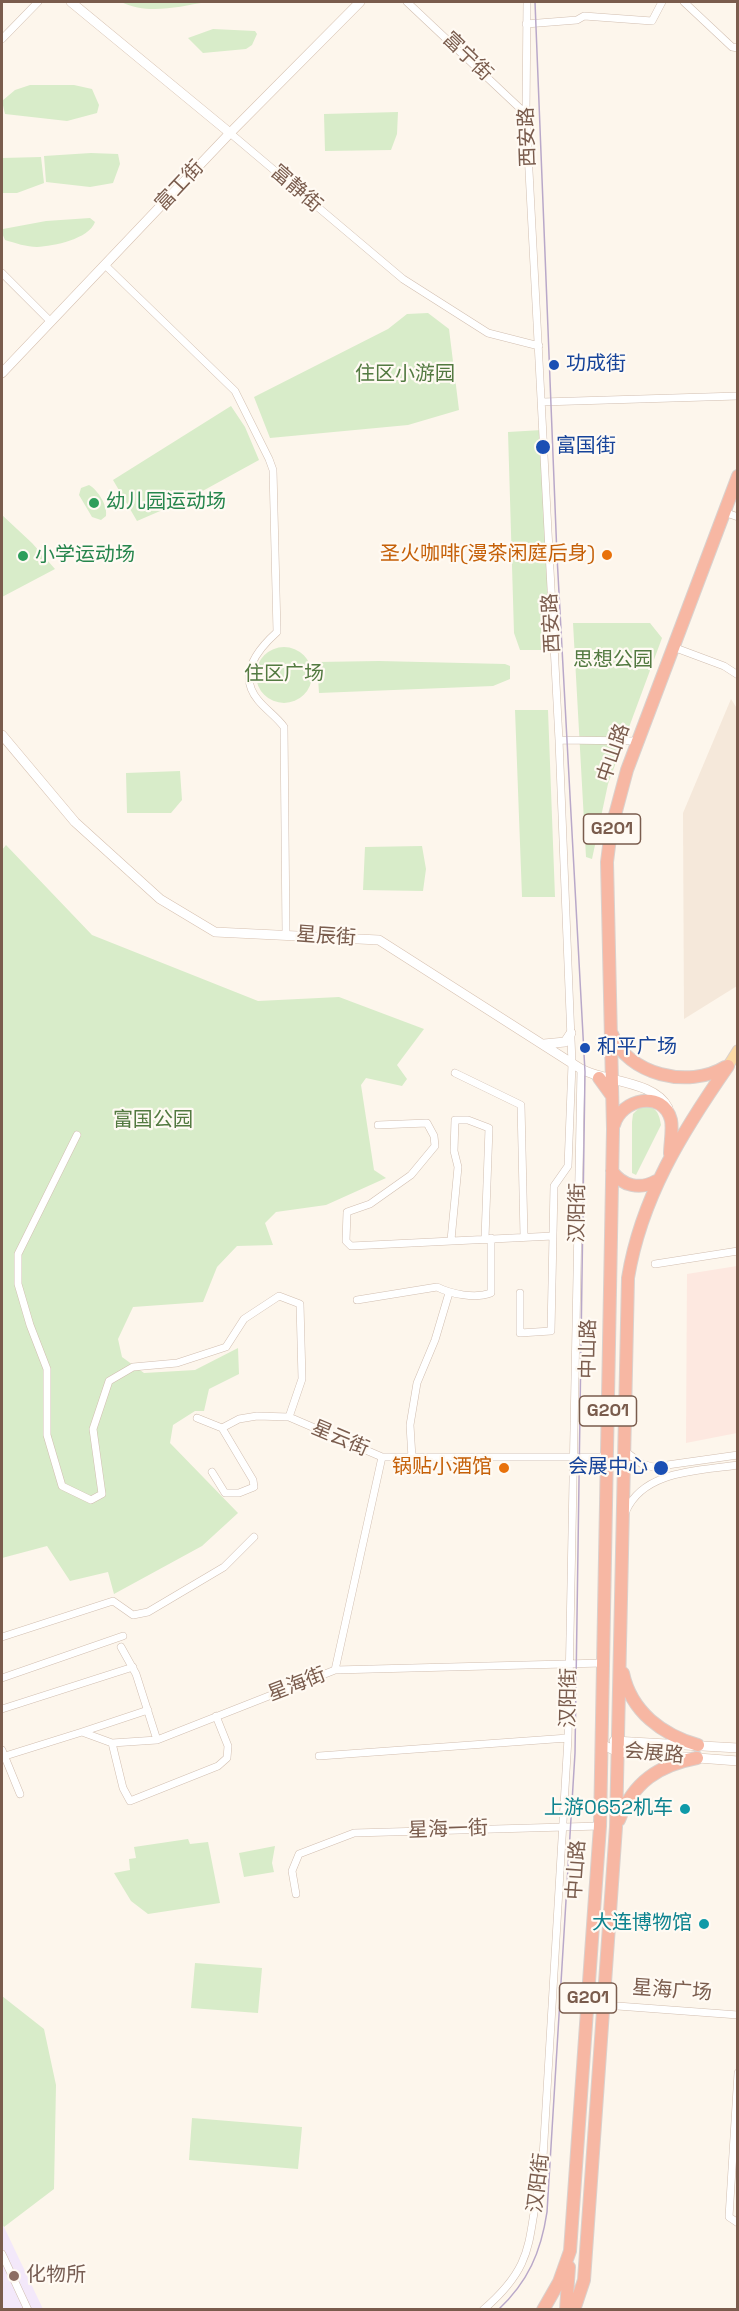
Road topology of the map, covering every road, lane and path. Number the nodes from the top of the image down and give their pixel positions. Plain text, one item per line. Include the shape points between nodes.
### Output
1 (38, 2) edge
2 (71, 2) edge
3 (360, 2) edge
4 (408, 2) edge
5 (527, 2) edge
6 (662, 2) edge
7 (684, 2) edge
8 (526, 24) junction
9 (2, 39) edge
10 (738, 48) edge
11 (526, 114) junction
12 (230, 133) junction
13 (105, 265) junction
14 (2, 273) edge
15 (50, 321) junction
16 (538, 346) junction
17 (2, 373) edge
18 (738, 396) edge
19 (542, 402) junction
20 (738, 476) edge
21 (724, 512) junction
22 (738, 517) edge
23 (673, 647) junction
24 (738, 675) edge
25 (2, 735) edge
26 (559, 740) junction
27 (637, 741) junction
28 (286, 934) junction
29 (610, 1027) junction
30 (571, 1033) junction
31 (542, 1044) junction
32 (738, 1050) edge
33 (577, 1066) junction
34 (728, 1066) junction
35 (455, 1074) dead end
36 (605, 1078) junction
37 (671, 1119) junction
38 (378, 1125) dead end
39 (613, 1129) junction
40 (77, 1135) dead end
41 (670, 1155) junction
42 (612, 1171) junction
43 (656, 1181) junction
44 (524, 1236) junction
45 (553, 1236) junction
46 (488, 1238) junction
47 (451, 1240) junction
48 (738, 1251) edge
49 (655, 1264) dead end
50 (449, 1293) junction
51 (520, 1293) dead end
52 (357, 1300) dead end
53 (289, 1417) junction
54 (197, 1418) dead end
55 (222, 1428) junction
56 (626, 1452) junction
57 (738, 1455) edge
58 (573, 1457) junction
59 (607, 1457) junction
60 (382, 1458) junction
61 (412, 1458) junction
62 (738, 1465) edge
63 (212, 1472) dead end
64 (624, 1517) junction
65 (254, 1537) dead end
66 (123, 1636) dead end
67 (2, 1638) edge
68 (122, 1647) dead end
69 (620, 1660) junction
70 (603, 1663) junction
71 (570, 1664) junction
72 (133, 1667) junction
73 (334, 1670) junction
74 (2, 1678) edge
75 (2, 1708) edge
76 (148, 1710) junction
77 (216, 1716) junction
78 (82, 1732) junction
79 (568, 1738) junction
80 (157, 1740) junction
81 (112, 1743) junction
82 (601, 1744) junction
83 (618, 1746) junction
84 (738, 1748) edge
85 (698, 1752) junction
86 (2, 1754) edge
87 (319, 1756) dead end
88 (738, 1761) edge
89 (20, 1794) dead end
90 (600, 1826) junction
91 (565, 1827) junction
92 (616, 1827) junction
93 (296, 1894) dead end
94 (604, 2005) junction
95 (738, 2015) edge
96 (738, 2073) edge
97 (738, 2223) edge
98 (570, 2251) junction
99 (2, 2254) edge
100 (584, 2280) junction
101 (28, 2310) edge
102 (483, 2310) edge
103 (543, 2310) edge
104 (566, 2310) edge
105 (574, 2310) edge
106 (582, 2310) edge

1 - 9 street
2 - 12 street, 富静街
3 - 12 street, 富工街
4 - 11 street, 富宁街
5 - 8 street, 西安路
6 - 8 street via 652,21 584,16 577,20
7 - 10 street via 732,47
8 - 11 street, 西安路
11 - 16 street, 西安路
12 - 13 street, 富工街
12 - 16 street, 富静街 via 403,279 488,333
13 - 15 street, 富工街
13 - 28 street via 235,391 273,470 277,632 260,648 248,673 249,689 284,727
14 - 15 street
15 - 17 street, 富工街
16 - 19 street, 西安路
18 - 19 street
19 - 26 street, 西安路
20 - 21 highway, 中山路 / G201
21 - 22 street
21 - 23 highway, 中山路 / G201
23 - 24 street
23 - 27 highway, 中山路 / G201
25 - 28 street, 星辰街 via 75,822 160,899 215,932
26 - 27 street
26 - 30 street, 西安路
27 - 29 highway, 中山路 / G201 via 619,798 607,862
28 - 31 street, 星辰街 via 379,940
29 - 34 highway via 620,1052 643,1068 702,1077
29 - 36 highway, 中山路 / G201
30 - 31 street via 565,1042
30 - 33 street, 西安路
31 - 33 street, 星辰街
32 - 34 main road
33 - 36 street, 星辰街
33 - 45 street via 568,1166 554,1186
33 - 58 street, 汉阳街
34 - 41 highway, 中山路 / G201
35 - 44 street via 521,1105
36 - 37 street, 星辰街 via 659,1096
36 - 39 highway, 中山路 / G201 via 612,1096
37 - 39 highway via 660,1106 636,1101 617,1115
37 - 41 highway
38 - 47 street via 427,1123 435,1146 411,1175 370,1204 347,1212 346,1241 351,1246
39 - 42 highway, 中山路 / G201
40 - 53 street via 18,1254 18,1284 47,1369 47,1435 62,1486 91,1500 102,1494 93,1429 109,1381 134,1368 177,1363 226,1347 244,1319 279,1296 300,1304 302,1379
41 - 43 highway, 中山路 / G201
42 - 43 highway via 632,1185
42 - 59 highway, 中山路 / G201
43 - 56 highway, 中山路 / G201 via 639,1228 628,1278
44 - 45 street
44 - 46 street
45 - 51 street via 551,1331 520,1333
46 - 47 street
46 - 47 street via 489,1128 455,1120 458,1167
46 - 50 street via 491,1293
48 - 49 street
50 - 52 street via 437,1287
50 - 61 street via 417,1383 411,1425
53 - 55 street via 257,1416
53 - 60 street, 星云街
54 - 55 street
55 - 63 street via 254,1487 225,1493
56 - 57 street via 652,1467
56 - 64 highway, 中山路 / G201
58 - 59 street, 星云街
58 - 61 street, 星云街
58 - 71 street, 汉阳街
59 - 70 highway, 中山路 / G201
60 - 61 street, 星云街
60 - 73 street
62 - 64 street via 656,1481 636,1495
64 - 69 highway, 中山路 / G201
65 - 67 street via 224,1567 148,1612 134,1615 113,1601
66 - 74 street
68 - 72 street
69 - 83 highway, 中山路 / G201
69 - 85 highway via 624,1678 641,1710 664,1732
70 - 71 street, 星海街
70 - 82 highway, 中山路 / G201
71 - 73 street, 星海街
71 - 79 street, 汉阳街
72 - 75 street
72 - 76 street
73 - 77 street, 星海街
76 - 78 street
76 - 80 street
77 - 80 street, 星海街
77 - 81 street via 228,1746 227,1758 218,1766 130,1801
78 - 81 street, 星海街
78 - 86 street
79 - 87 street
79 - 91 street, 汉阳街
80 - 81 street, 星海街
82 - 83 street, 会展路
82 - 90 highway, 中山路 / G201
83 - 85 street, 会展路
83 - 92 highway, 中山路 / G201
84 - 85 street, 会展路
85 - 88 street, 会展路
85 - 92 highway via 640,1783
86 - 89 street
90 - 91 street, 星海一街
90 - 98 highway, 中山路 / G201
91 - 93 street, 星海一街 via 354,1833 299,1854 292,1871
91 - 102 street, 汉阳街 via 542,2174 531,2242 511,2282
92 - 94 highway, 中山路 / G201
94 - 95 street, 星海广场
94 - 100 highway, 中山路 / G201
96 - 97 street via 729,2217
98 - 103 highway, 中山路 / G201
98 - 104 highway
99 - 101 street
100 - 105 highway, 中山路 / G201
100 - 106 highway

